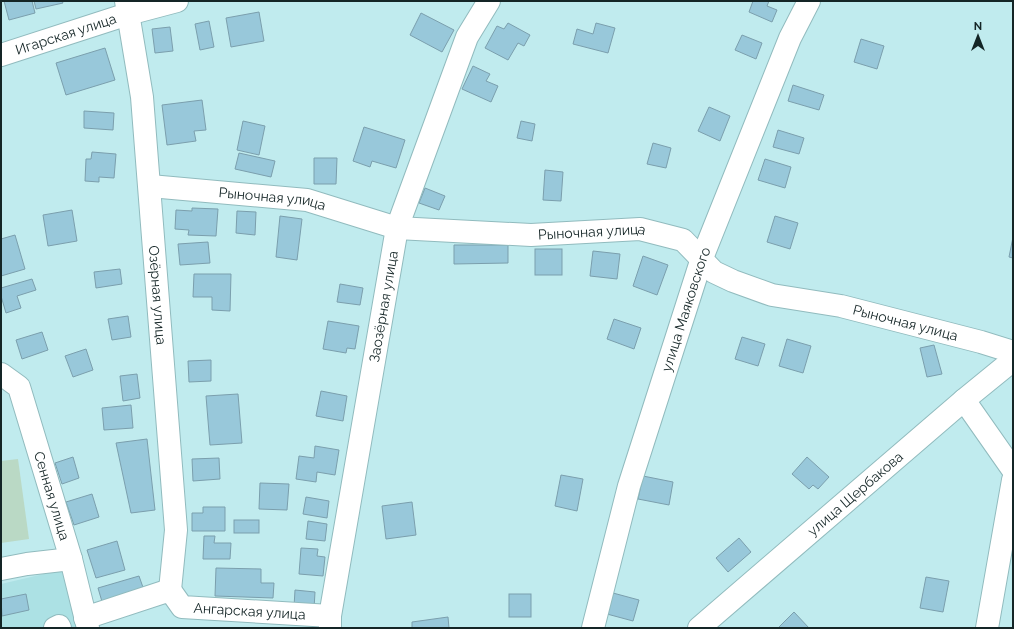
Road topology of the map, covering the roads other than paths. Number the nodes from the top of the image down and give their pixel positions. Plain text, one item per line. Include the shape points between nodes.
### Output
1 (177, 1) edge
2 (489, 1) edge
3 (809, 1) edge
4 (127, 7) edge
5 (1, 55) edge
6 (150, 186) junction
7 (397, 228) junction
8 (702, 258) junction
9 (1013, 352) edge
10 (1013, 360) edge
11 (1, 374) edge
12 (964, 400) junction
13 (1013, 470) edge
14 (1013, 480) edge
15 (71, 559) junction
16 (1, 569) edge
17 (170, 590) junction
18 (330, 622) edge
19 (87, 623) edge
20 (55, 628) edge
21 (60, 628) edge
22 (593, 628) edge
23 (699, 628) edge
24 (987, 628) edge

1 - 4 street, Игарская улица
2 - 7 street, Заозёрная улица via 467,37
3 - 8 street, улица Маяковского via 790,38
4 - 5 street, Игарская улица
4 - 6 street, Озёрная улица via 142,97
6 - 7 street, Рыночная улица via 307,200
6 - 17 street, Озёрная улица via 176,530
7 - 8 street, Рыночная улица via 531,235 640,229 682,240
7 - 18 street, Заозёрная улица
8 - 9 street, Рыночная улица via 714,272 772,295 841,306
8 - 22 street, улица Маяковского via 629,486
10 - 12 street, улица Щербакова
11 - 15 street, Сенная улица via 19,387
12 - 13 street
12 - 23 street, улица Щербакова
14 - 24 street
15 - 16 street
15 - 19 street, Сенная улица
17 - 18 street, Ангарская улица via 182,607
17 - 19 street
20 - 21 street

